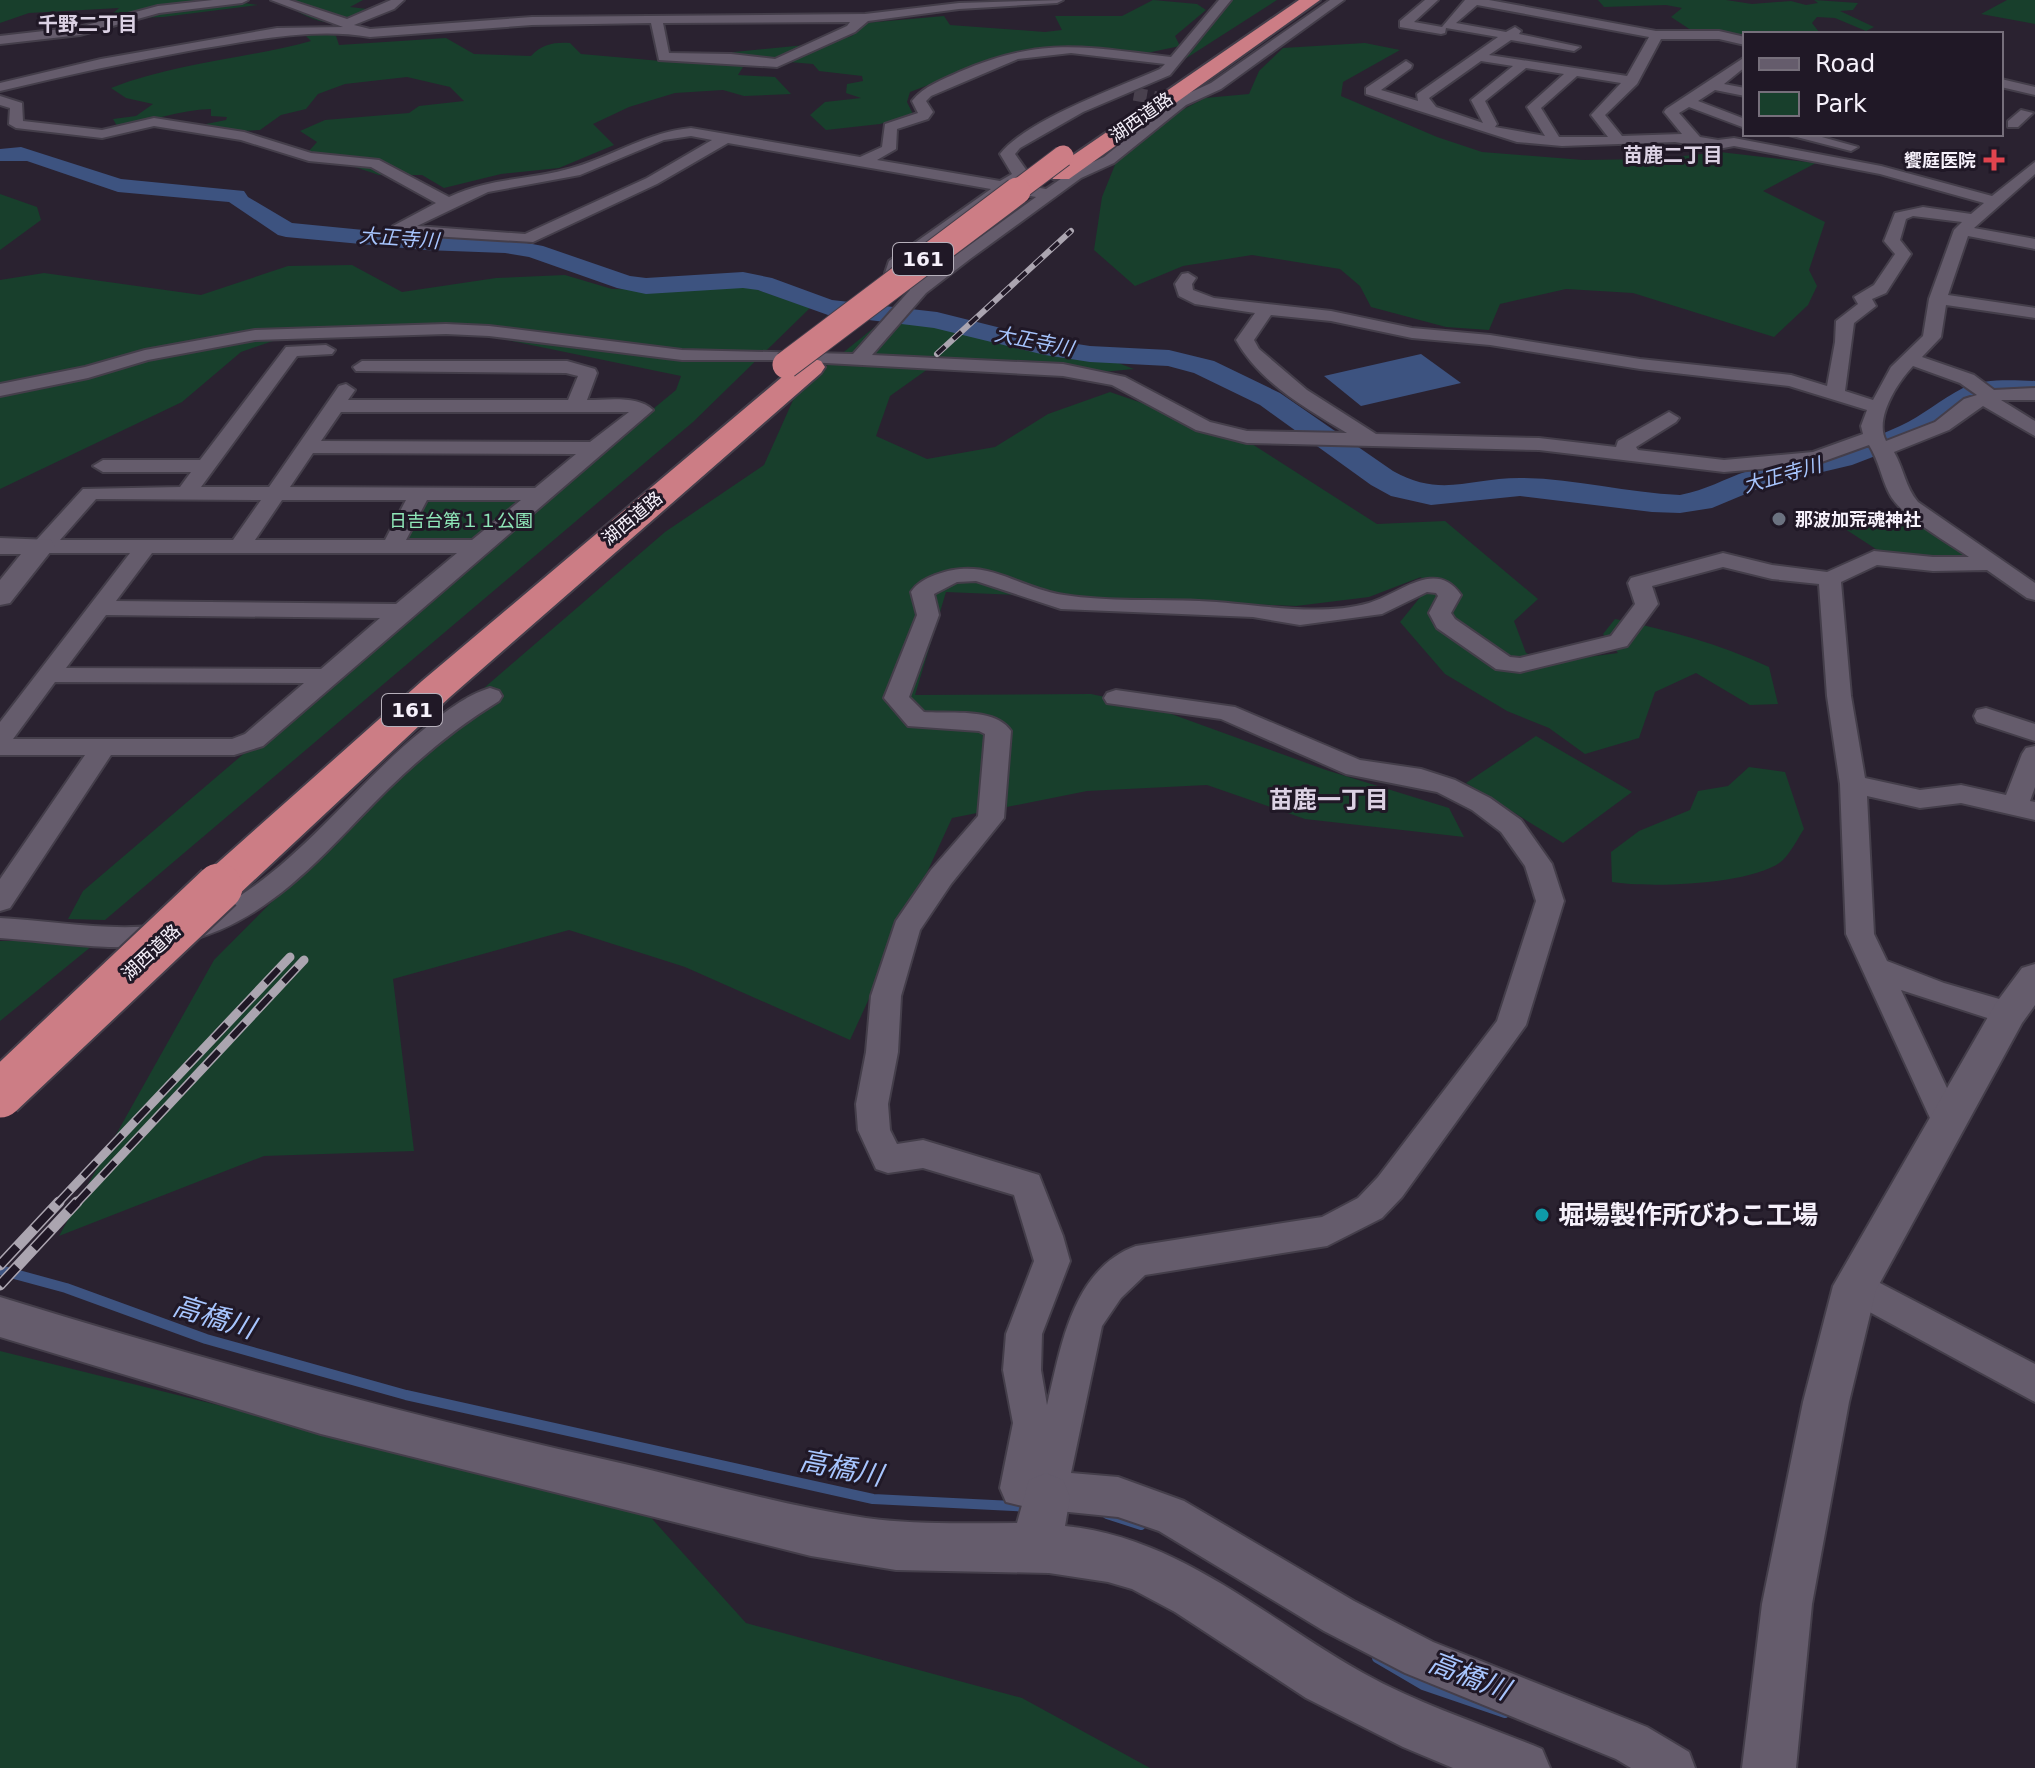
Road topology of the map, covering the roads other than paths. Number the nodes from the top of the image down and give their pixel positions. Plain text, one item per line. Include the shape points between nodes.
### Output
1 (242, 0) edge
2 (277, 0) edge
3 (398, 0) edge
4 (1057, 0) edge
5 (1225, 0) edge
6 (1289, 0) edge
7 (1311, 0) edge
8 (1338, 0) edge
9 (1432, 0) edge
10 (1472, 1) edge
11 (697, 6) dead end
12 (1540, 13) junction
13 (865, 18) junction
14 (651, 19) junction
15 (690, 19) junction
16 (345, 24) junction
17 (1598, 25) junction
18 (1440, 31) junction
19 (370, 33) junction
20 (1656, 35) junction
21 (1508, 36) junction
22 (0, 40) edge
23 (1743, 41) edge
24 (1574, 47) junction
25 (1677, 51) dead end
26 (1735, 55) edge
27 (1477, 57) junction
28 (1176, 61) junction
29 (1524, 64) junction
30 (1406, 65) dead end
31 (1548, 68) junction
32 (1574, 72) junction
33 (1632, 81) junction
34 (2003, 83) edge
35 (1713, 86) junction
36 (0, 87) edge
37 (2035, 91) edge
38 (1743, 92) edge
39 (0, 100) edge
40 (1689, 102) junction
41 (1429, 107) junction
42 (7, 108) edge
43 (1740, 123) edge
44 (1488, 127) junction
45 (1808, 136) edge
46 (726, 138) junction
47 (1693, 138) junction
48 (1617, 139) junction
49 (1554, 140) junction
50 (1734, 142) junction
51 (863, 161) junction
52 (1832, 163) junction
53 (2034, 168) edge
54 (1057, 175) junction
55 (1004, 186) junction
56 (1993, 201) junction
57 (448, 203) junction
58 (1967, 224) junction
59 (2035, 244) edge
60 (1188, 278) dead end
61 (918, 292) junction
62 (1938, 299) junction
63 (1266, 309) junction
64 (2035, 313) edge
65 (387, 330) junction
66 (374, 350) junction
67 (858, 359) junction
68 (1910, 359) junction
69 (362, 367) junction
70 (1812, 389) junction
71 (0, 390) edge
72 (1986, 394) junction
73 (2035, 394) edge
74 (1836, 396) junction
75 (1782, 400) dead end
76 (336, 406) junction
77 (575, 406) junction
78 (1877, 407) junction
79 (1669, 418) dead end
80 (2035, 430) edge
81 (1371, 439) junction
82 (1879, 444) junction
83 (308, 447) junction
84 (595, 448) junction
85 (1631, 455) junction
86 (103, 466) dead end
87 (206, 466) junction
88 (186, 493) junction
89 (276, 493) junction
90 (420, 494) junction
91 (540, 494) junction
92 (0, 546) edge
93 (42, 546) junction
94 (146, 546) junction
95 (239, 547) junction
96 (392, 547) junction
97 (475, 547) junction
98 (1994, 563) junction
99 (1830, 579) junction
100 (2035, 593) edge
101 (0, 597) edge
102 (99, 608) junction
103 (402, 611) junction
104 (49, 675) junction
105 (327, 676) junction
106 (490, 696) dead end
107 (1116, 698) dead end
108 (1986, 716) dead end
109 (2035, 733) edge
110 (0, 739) edge
111 (0, 747) edge
112 (104, 747) junction
113 (2035, 754) edge
114 (1853, 784) junction
115 (2025, 808) edge
116 (209, 883) junction
117 (0, 901) edge
118 (0, 928) edge
119 (1875, 968) junction
120 (2035, 978) edge
121 (2009, 1013) junction
122 (0, 1062) edge
123 (0, 1094) edge
124 (1946, 1120) junction
125 (1855, 1286) junction
126 (0, 1317) edge
127 (2035, 1384) edge
128 (1046, 1493) junction
129 (1037, 1549) junction
130 (1523, 1768) edge
131 (1673, 1768) edge
132 (1769, 1768) edge

1 - 22 street via 158,10 80,31
2 - 16 street
3 - 16 street
4 - 13 street
5 - 28 street
6 - 54 highway, 湖西道路 / 161
7 - 54 highway, 湖西道路 / 161
8 - 54 street via 1216,86 1178,102 1109,160 1076,175
9 - 18 street via 1404,24
10 - 12 street
10 - 18 street
11 - 15 street
12 - 17 street
12 - 21 street
13 - 14 street via 777,63 663,57
13 - 15 street via 813,13
14 - 15 street
14 - 19 street
16 - 19 street
17 - 20 street
17 - 24 street
18 - 21 street
19 - 36 street via 277,32
20 - 23 street via 1719,35
20 - 33 street via 1648,60
21 - 24 street
21 - 27 street
24 - 31 street
25 - 26 street via 1692,45
26 - 35 street
27 - 29 street
27 - 41 street via 1422,97
28 - 51 street via 1053,48 1021,54 926,93 919,101 923,116 894,123 889,149
28 - 55 street via 1128,93 1078,109 1015,145 1007,154 1019,176
29 - 31 street
29 - 44 street via 1478,100
30 - 41 street via 1371,91
31 - 32 street
32 - 33 street
32 - 49 street via 1534,107
33 - 48 street via 1598,115
34 - 37 street
35 - 38 street
35 - 40 street
39 - 42 street via 17,106
40 - 43 street
40 - 47 street via 1671,112
41 - 44 street
42 - 57 street via 16,124 39,128 102,134 169,123 244,136 309,157 374,163
43 - 50 street via 1722,129
44 - 49 street via 1497,133
45 - 52 street via 1856,142
46 - 51 street
46 - 57 street via 670,133 576,172 494,185
46 - 57 street via 652,181 527,239 399,229
47 - 48 street
47 - 50 street via 1718,147
48 - 49 street
50 - 52 street
51 - 55 street
52 - 56 street via 1886,164
53 - 56 street
54 - 55 street
54 - 61 street
54 - 116 highway, 湖西道路 / 161 via 798,366
55 - 61 street via 895,264 893,273
56 - 58 street
58 - 59 street
58 - 62 street
58 - 74 street via 1925,212 1899,217 1892,241 1903,254 1880,289 1863,297 1867,306 1845,321
60 - 63 street via 1185,292 1195,299
61 - 67 street
62 - 64 street
62 - 68 street via 1932,337
63 - 70 street via 1791,381
63 - 81 street via 1245,340 1253,355 1328,414
65 - 66 street
65 - 67 street via 489,331 682,355
65 - 71 street via 255,335
66 - 69 street
66 - 87 street via 292,351
67 - 81 street via 1089,374 1118,381 1203,426 1230,434
68 - 72 street via 1953,373
68 - 78 street
69 - 76 street
69 - 77 street via 567,367 588,373
70 - 74 street
70 - 75 street
72 - 73 street
72 - 80 street
72 - 82 street via 1942,426
74 - 78 street
76 - 77 street
76 - 83 street
77 - 84 street via 643,410
78 - 82 street via 1871,426
79 - 85 street via 1625,445
81 - 85 street via 1539,444
82 - 85 street via 1748,465
82 - 98 street via 1899,493 1911,506
83 - 84 street
83 - 89 street
84 - 91 street
86 - 87 street
87 - 88 street
88 - 89 street
88 - 93 street via 90,493
89 - 90 street
89 - 95 street
90 - 91 street
90 - 96 street
91 - 97 street
92 - 93 street
93 - 94 street
93 - 101 street
94 - 95 street
94 - 102 street
95 - 96 street
96 - 97 street
97 - 103 street
98 - 99 street via 1874,558
98 - 100 street
99 - 114 street via 1839,696
99 - 128 street via 1723,560 1639,583 1647,604 1619,641 1520,665 1504,664 1445,623 1440,613 1450,595 1443,587 1424,585 1374,609 1300,618 1253,610 1061,602 978,574 953,576 922,592 928,615 896,698 917,720 984,723 998,731 991,818 906,928 886,996 872,1104 874,1130 888,1159 923,1154 1027,1185 1052,1261 1024,1334 1022,1370 1032,1423 1020,1488
102 - 103 street
102 - 104 street
103 - 105 street
104 - 105 street
104 - 110 street
105 - 112 street via 254,740 234,747
106 - 118 street via 437,731 274,886 237,913 183,931 98,938
107 - 128 street via 1226,712 1355,768 1446,786 1511,826 1538,864 1550,901 1511,1025 1370,1208 1327,1231 1136,1261 1108,1287 1085,1321
108 - 109 street
111 - 112 street
112 - 117 street
113 - 115 street
114 - 115 street via 1920,799 1961,794
114 - 119 street via 1860,934
116 - 122 highway, 湖西道路 / 161
116 - 123 highway, 湖西道路 / 161, bridge
119 - 121 street
119 - 124 street
120 - 121 street
121 - 124 street
124 - 125 street
125 - 127 street
125 - 132 street via 1826,1402 1787,1604
126 - 129 street via 179,1375 466,1452 867,1543
128 - 129 street
128 - 131 street via 1118,1497 1170,1515 1420,1658 1631,1743
129 - 130 street via 1108,1557 1186,1589 1325,1681 1402,1721

